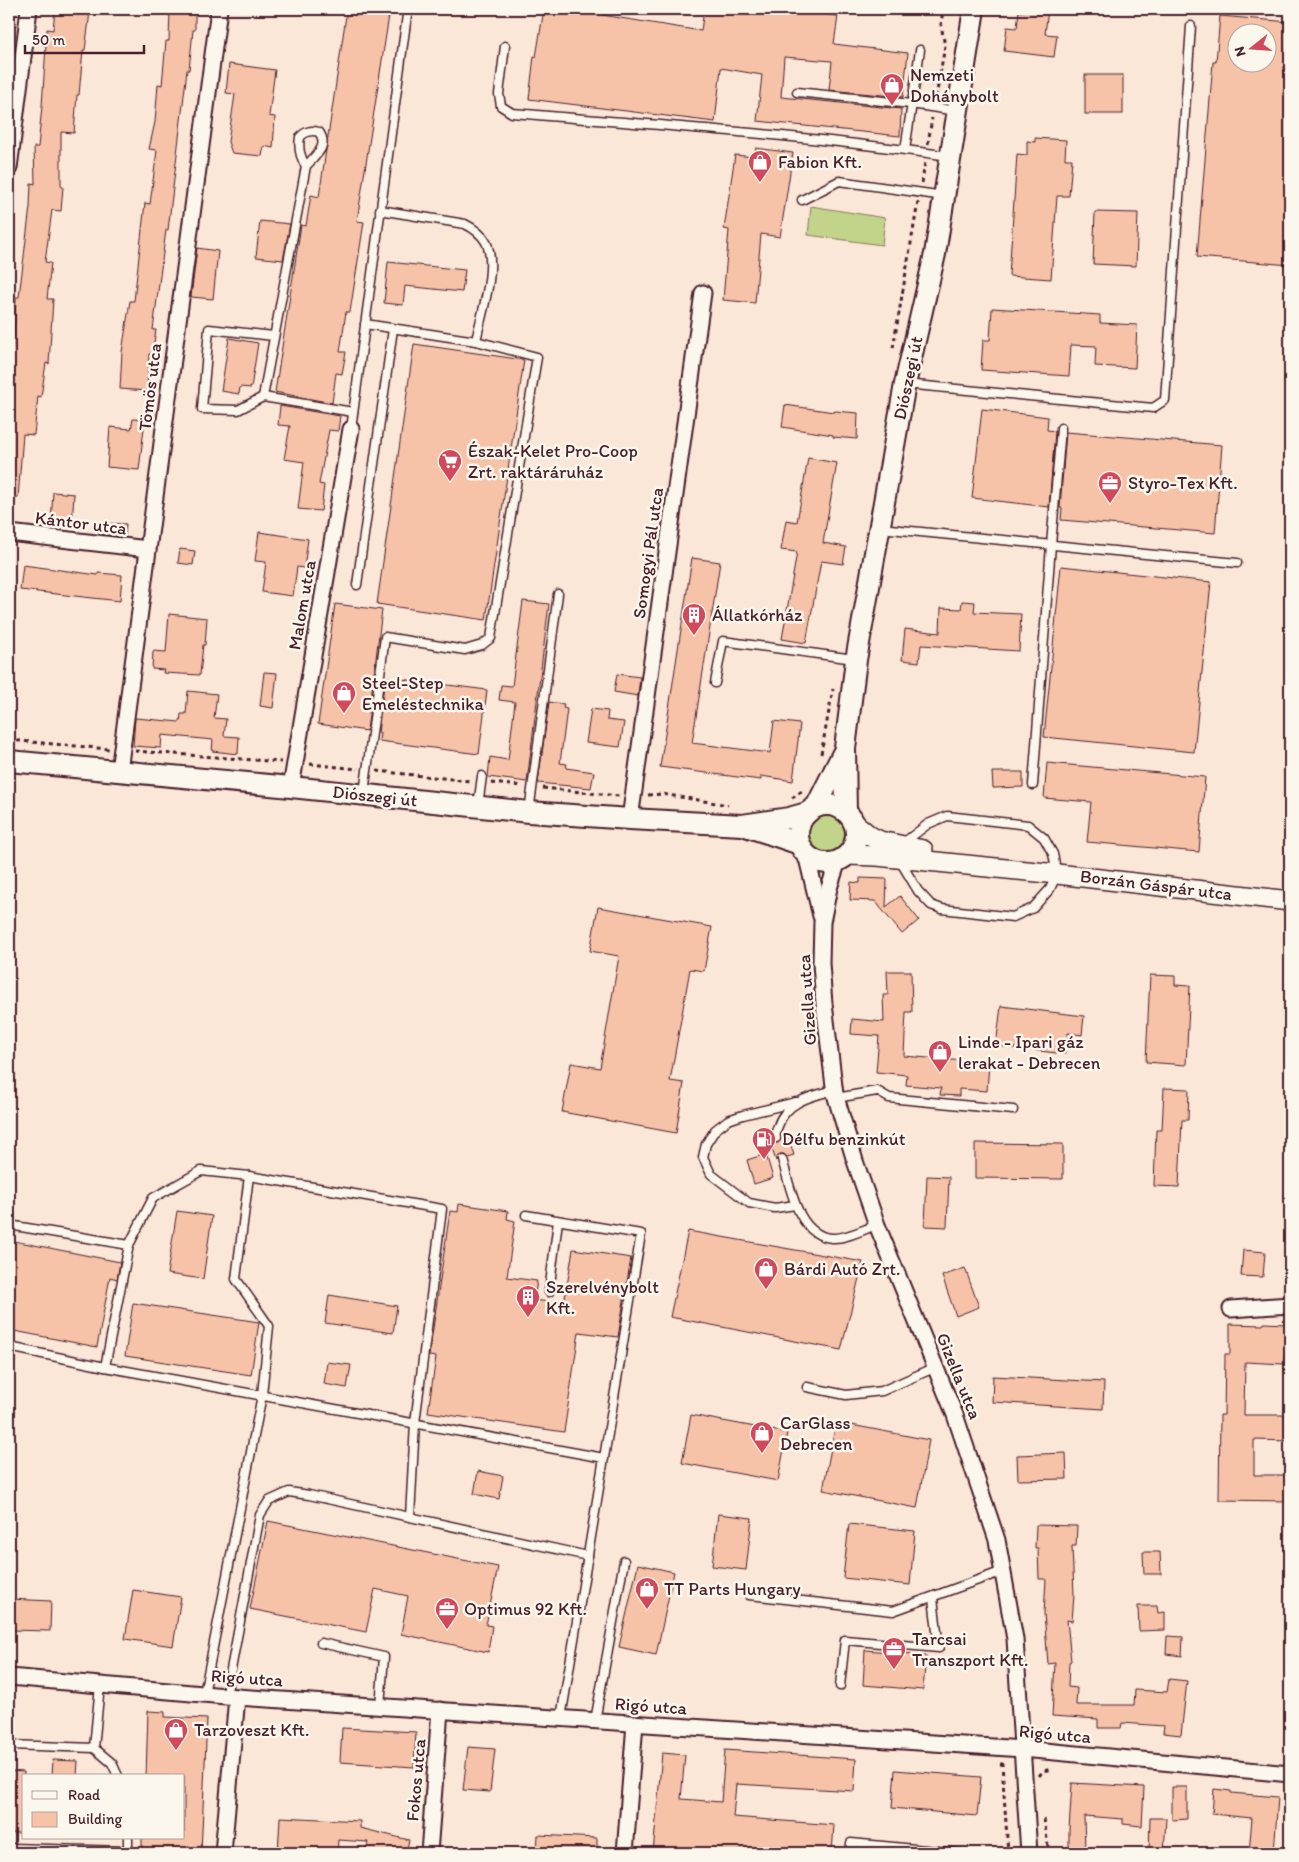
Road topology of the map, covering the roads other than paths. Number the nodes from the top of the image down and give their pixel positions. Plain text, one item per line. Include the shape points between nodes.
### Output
1 (29, 9) edge
2 (219, 9) edge
3 (974, 9) edge
4 (407, 15) dead end
5 (1191, 26) dead end
6 (505, 46) dead end
7 (920, 50) dead end
8 (796, 92) dead end
9 (911, 104) junction
10 (957, 111) junction
11 (905, 150) junction
12 (951, 157) junction
13 (306, 166) dead end
14 (9, 168) edge
15 (944, 196) junction
16 (802, 200) dead end
17 (380, 210) junction
18 (703, 292) dead end
19 (365, 324) junction
20 (393, 329) junction
21 (274, 336) junction
22 (476, 341) junction
23 (905, 384) junction
24 (263, 397) junction
25 (353, 412) junction
26 (351, 428) joint
27 (1061, 428) dead end
28 (880, 528) junction
29 (9, 533) edge
30 (1050, 545) junction
31 (148, 549) junction
32 (1237, 563) dead end
33 (358, 585) dead end
34 (558, 594) dead end
35 (856, 660) junction
36 (715, 684) dead end
37 (845, 748) junction
38 (9, 761) edge
39 (120, 771) junction
40 (482, 776) dead end
41 (1033, 785) dead end
42 (291, 787) junction
43 (364, 795) junction
44 (478, 807) junction
45 (812, 810) junction
46 (529, 812) junction
47 (850, 817) junction
48 (630, 819) junction
49 (742, 825) junction
50 (803, 849) junction
51 (900, 852) junction
52 (843, 858) junction
53 (1057, 874) junction
54 (1290, 901) edge
55 (822, 922) junction
56 (835, 1094) junction
57 (796, 1102) junction
58 (1013, 1110) dead end
59 (776, 1138) dead end
60 (782, 1159) dead end
61 (248, 1176) junction
62 (796, 1206) junction
63 (526, 1215) dead end
64 (558, 1221) junction
65 (9, 1224) edge
66 (877, 1225) junction
67 (129, 1245) junction
68 (549, 1292) dead end
69 (1290, 1305) edge
70 (1231, 1309) dead end
71 (9, 1347) edge
72 (105, 1367) junction
73 (936, 1367) junction
74 (807, 1387) dead end
75 (262, 1395) junction
76 (415, 1423) junction
77 (604, 1458) junction
78 (410, 1517) junction
79 (588, 1556) junction
80 (624, 1561) dead end
81 (1003, 1571) junction
82 (749, 1595) dead end
83 (934, 1598) junction
84 (322, 1643) dead end
85 (9, 1677) edge
86 (100, 1685) junction
87 (840, 1686) dead end
88 (204, 1694) junction
89 (231, 1696) junction
90 (380, 1706) junction
91 (440, 1710) junction
92 (561, 1718) junction
93 (595, 1721) junction
94 (635, 1723) junction
95 (9, 1745) edge
96 (94, 1748) junction
97 (1022, 1750) junction
98 (117, 1774) edge
99 (1290, 1774) edge
100 (9, 1848) edge
101 (128, 1852) edge
102 (223, 1853) edge
103 (428, 1853) edge
104 (625, 1853) edge
105 (850, 1853) edge
106 (958, 1853) edge
107 (1030, 1853) edge

1 - 14 street
2 - 31 street, Tömös utca
3 - 10 main road, Diószegi út
4 - 17 lane
5 - 23 lane via 1165,400 1153,408
6 - 11 lane via 499,94 501,106 512,112
7 - 9 lane
8 - 9 lane
9 - 10 lane
9 - 11 lane
10 - 12 main road, Diószegi út
11 - 12 lane
12 - 15 main road, Diószegi út
13 - 21 lane
15 - 16 lane via 839,180
15 - 23 main road, Diószegi út via 935,254
17 - 19 lane
17 - 22 lane via 465,224 476,230 485,241 490,256 488,280
18 - 48 street, Somogyi Pál utca
19 - 20 lane
19 - 25 lane
20 - 22 lane
20 - 33 lane
21 - 24 lane
21 - 24 lane via 209,329 202,409 238,410
22 - 43 lane via 538,357 491,638 482,645 465,650 385,637 368,742
23 - 28 main road, Diószegi út
24 - 25 lane
25 - 26 lane
26 - 42 street, Malom utca via 304,733
27 - 30 lane
28 - 30 lane
28 - 35 main road, Diószegi út
29 - 31 street, Kántor utca
30 - 32 lane
30 - 41 lane
31 - 39 street, Tömös utca
34 - 46 lane
35 - 36 lane via 723,641
35 - 37 main road, Diószegi út
37 - 45 main road, Diószegi út
37 - 47 main road, Diószegi út
38 - 39 main road, Diószegi út
39 - 42 main road, Diószegi út
40 - 44 lane
42 - 43 main road, Diószegi út
43 - 44 main road, Diószegi út
44 - 46 main road, Diószegi út
45 - 47 main road via 832,806
45 - 49 main road, Diószegi út via 788,818
45 - 50 main road via 801,822 798,833
46 - 48 main road, Diószegi út
47 - 51 street, Borzán Gáspár utca via 870,836
47 - 52 main road via 856,833 854,845
48 - 49 main road, Diószegi út
49 - 50 main road, Diószegi út
50 - 52 main road via 815,860 826,863
50 - 55 street, Gizella utca
51 - 52 street, Borzán Gáspár utca
51 - 53 street, Borzán Gáspár utca
51 - 53 lane via 928,824 947,816 1028,824 1049,846
51 - 53 lane via 918,891 930,905 942,909 1013,916 1033,908 1042,900
52 - 55 street, Gizella utca via 829,888
53 - 54 street, Borzán Gáspár utca
55 - 56 street, Gizella utca via 824,1004
56 - 57 lane
56 - 58 lane via 877,1091 889,1098
56 - 66 street, Gizella utca
57 - 59 lane via 781,1117
57 - 62 lane via 728,1120 715,1130 706,1144 703,1157 711,1174 749,1203 775,1208
60 - 62 lane
61 - 67 lane via 201,1171 153,1198
61 - 75 lane via 236,1279 269,1326
61 - 76 lane via 442,1209
62 - 66 lane via 806,1224 822,1236 834,1238
63 - 64 lane
64 - 68 lane
64 - 77 lane via 641,1234
65 - 67 lane
66 - 73 street, Gizella utca
67 - 72 lane
69 - 70 street
71 - 72 lane
72 - 75 lane
73 - 74 lane via 882,1392 846,1395
73 - 81 street, Gizella utca via 997,1540
75 - 76 lane
75 - 88 lane
76 - 77 lane
76 - 78 lane
77 - 79 lane
78 - 79 lane
78 - 89 lane via 289,1492 269,1501 260,1515
79 - 92 lane
80 - 93 lane
81 - 83 lane
81 - 97 street, Gizella utca via 1015,1639
82 - 83 lane via 893,1611
83 - 87 lane via 939,1648 845,1640
84 - 90 lane via 384,1657
85 - 86 street, Rigó utca
86 - 88 street, Rigó utca
86 - 96 lane
88 - 89 street, Rigó utca
89 - 90 street, Rigó utca
89 - 102 street
90 - 91 street, Rigó utca
91 - 92 street, Rigó utca
91 - 103 street, Fokos utca
92 - 93 street, Rigó utca
93 - 94 street, Rigó utca
94 - 97 street, Rigó utca
94 - 104 street
95 - 96 lane
96 - 98 lane via 112,1763
97 - 99 street, Rigó utca
97 - 107 street, Gizella utca
100 - 101 lane
105 - 106 lane via 851,1843

